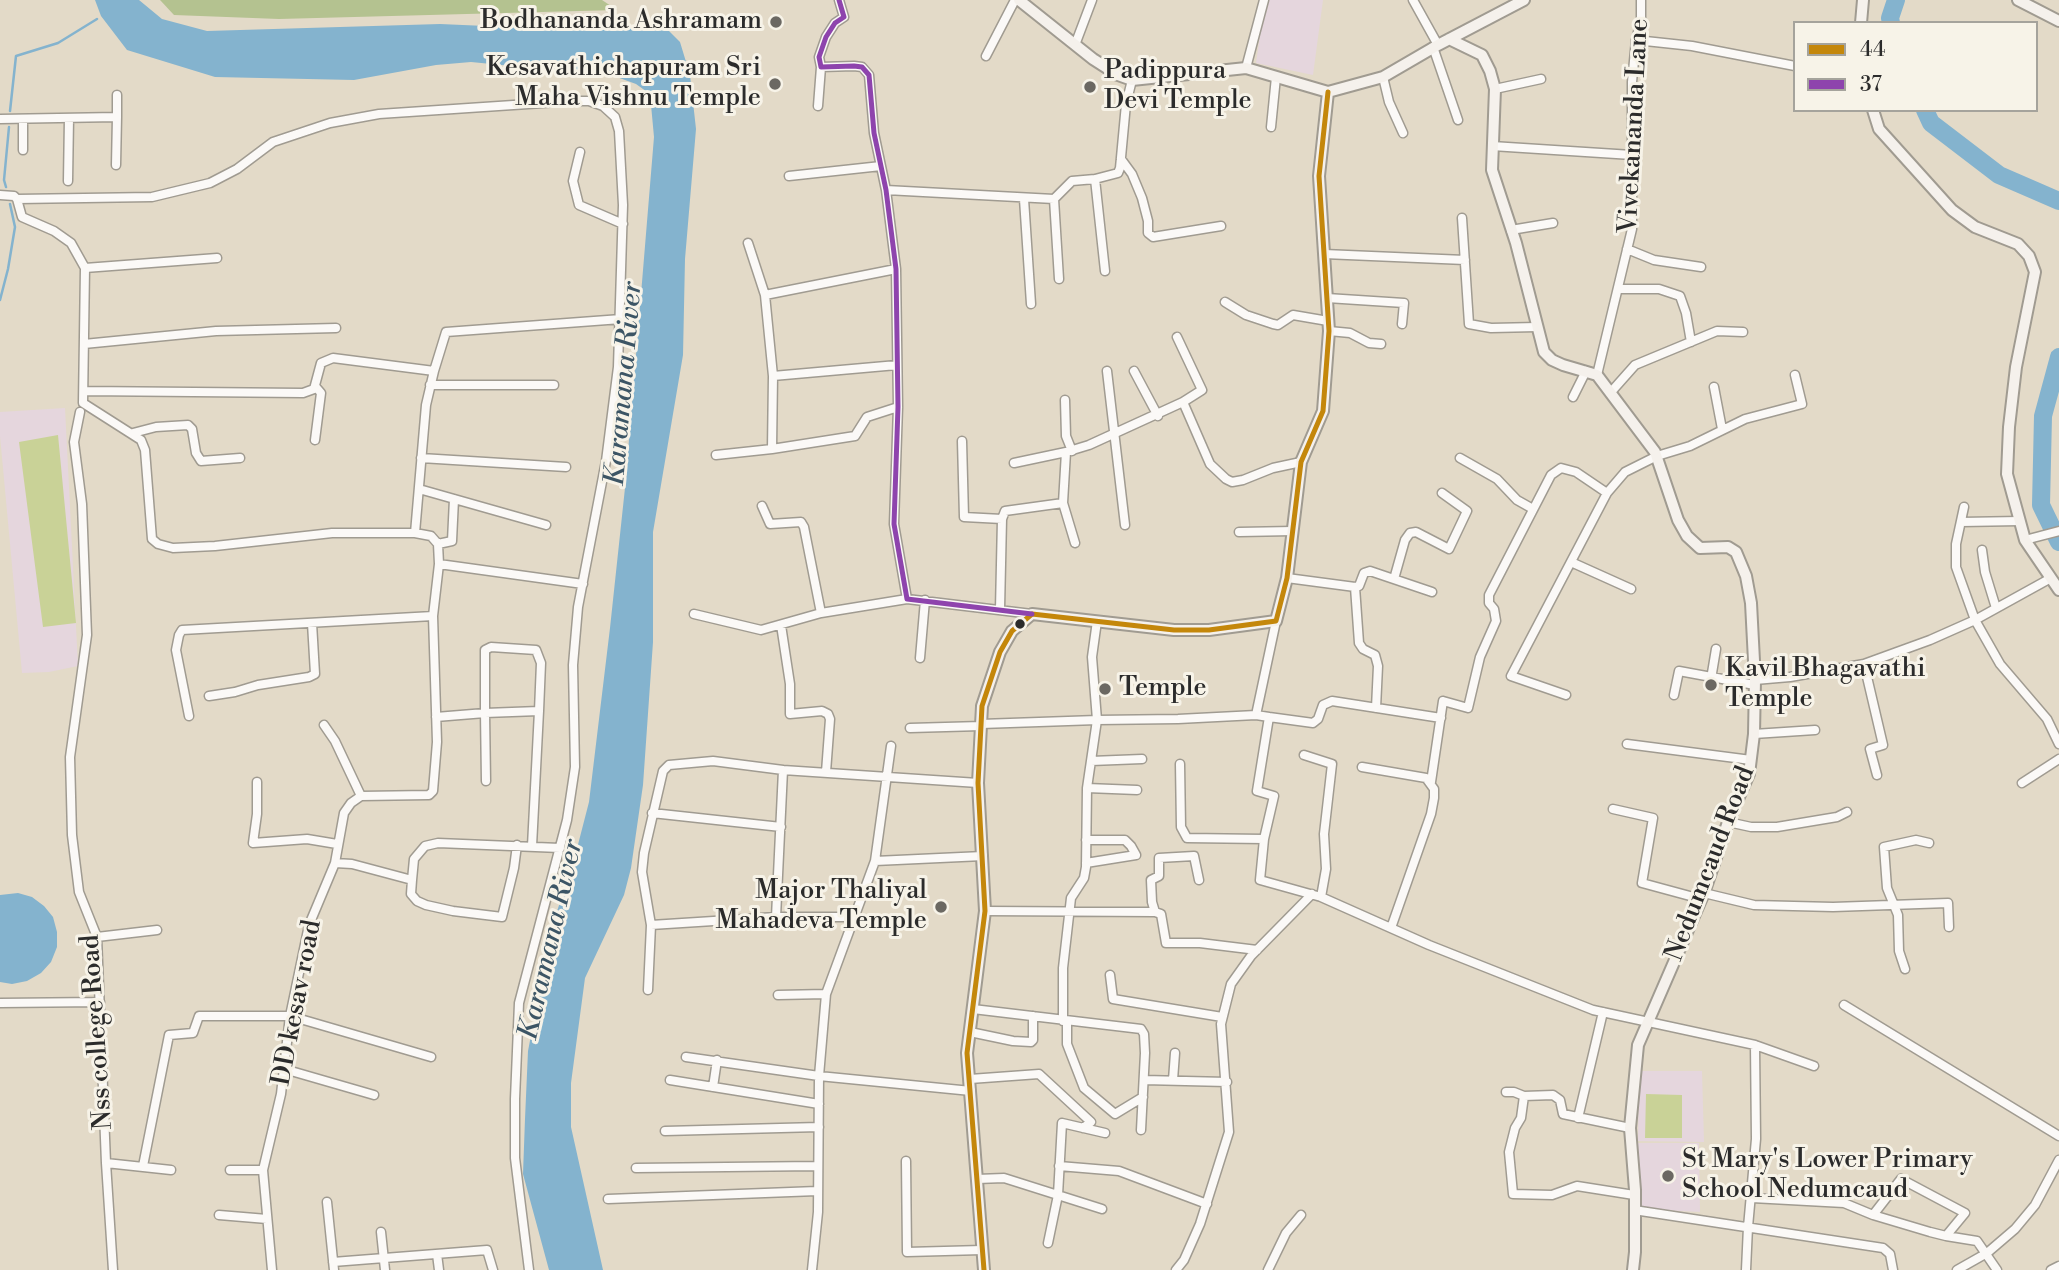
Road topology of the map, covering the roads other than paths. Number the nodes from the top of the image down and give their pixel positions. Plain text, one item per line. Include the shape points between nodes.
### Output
1 (839, 0) edge
2 (1017, 0) edge
3 (1092, 0) edge
4 (1264, 0) edge
5 (1413, 0) edge
6 (1524, 0) edge
7 (1641, 0) edge
8 (1863, 0) edge
9 (2018, 0) edge
10 (2059, 20) edge
11 (1861, 21) edge
12 (1449, 39) junction
13 (1636, 40) junction
14 (1075, 45) junction
15 (1435, 46) junction
16 (986, 56) dead end
17 (1793, 66) edge
18 (821, 67) junction
19 (1246, 68) junction
20 (1383, 77) junction
21 (1276, 78) junction
22 (1541, 79) dead end
23 (1132, 80) junction
24 (1495, 89) junction
25 (1328, 92) junction
26 (117, 95) dead end
27 (818, 106) dead end
28 (1874, 112) edge
29 (117, 117) junction
30 (69, 118) junction
31 (0, 119) edge
32 (23, 119) junction
33 (1458, 120) dead end
34 (1271, 127) dead end
35 (1403, 133) dead end
36 (1492, 146) junction
37 (23, 150) dead end
38 (580, 152) dead end
39 (1632, 155) junction
40 (1121, 159) junction
41 (116, 165) dead end
42 (881, 166) junction
43 (789, 176) dead end
44 (1095, 179) junction
45 (68, 181) dead end
46 (886, 190) junction
47 (0, 195) edge
48 (18, 199) junction
49 (1024, 199) junction
50 (1054, 199) junction
51 (1462, 218) dead end
52 (1553, 223) dead end
53 (623, 224) junction
54 (1221, 226) dead end
55 (1511, 230) junction
56 (748, 243) dead end
57 (1627, 249) junction
58 (1324, 254) junction
59 (217, 258) dead end
60 (1465, 260) junction
61 (1702, 267) dead end
62 (85, 268) junction
63 (895, 270) junction
64 (1105, 271) dead end
65 (1059, 279) dead end
66 (1618, 289) junction
67 (765, 295) junction
68 (1327, 298) junction
69 (1225, 302) dead end
70 (1031, 304) dead end
71 (621, 318) junction
72 (1402, 324) dead end
73 (1328, 326) junction
74 (1537, 327) junction
75 (336, 328) dead end
76 (1743, 332) dead end
77 (1177, 337) dead end
78 (1691, 342) junction
79 (84, 344) junction
80 (1381, 344) dead end
81 (897, 365) junction
82 (434, 371) junction
83 (1107, 371) dead end
84 (1134, 371) dead end
85 (1592, 373) junction
86 (1795, 375) dead end
87 (773, 376) junction
88 (430, 385) junction
89 (554, 385) dead end
90 (315, 386) junction
91 (1714, 387) dead end
92 (84, 391) junction
93 (1611, 392) junction
94 (1573, 397) dead end
95 (1065, 401) dead end
96 (1183, 402) junction
97 (898, 407) junction
98 (80, 412) dead end
99 (1158, 416) junction
100 (1722, 429) junction
101 (133, 433) junction
102 (1113, 434) junction
103 (315, 440) dead end
104 (962, 441) dead end
105 (772, 449) junction
106 (1069, 452) junction
107 (716, 454) dead end
108 (1657, 456) junction
109 (421, 457) junction
110 (240, 458) dead end
111 (1460, 458) dead end
112 (1301, 462) junction
113 (1014, 463) dead end
114 (566, 467) dead end
115 (419, 489) junction
116 (1607, 493) junction
117 (1442, 494) dead end
118 (454, 499) junction
119 (1063, 503) junction
120 (762, 506) dead end
121 (1964, 507) dead end
122 (1534, 509) junction
123 (1002, 519) junction
124 (1961, 522) junction
125 (2020, 522) junction
126 (546, 525) dead end
127 (1125, 525) dead end
128 (1293, 531) junction
129 (2059, 531) edge
130 (1239, 532) dead end
131 (415, 533) junction
132 (2025, 540) junction
133 (1075, 543) dead end
134 (438, 544) junction
135 (1982, 550) dead end
136 (1570, 562) junction
137 (439, 564) junction
138 (1287, 578) junction
139 (2051, 578) junction
140 (1394, 579) junction
141 (583, 584) junction
142 (1354, 587) junction
143 (1631, 589) dead end
144 (2059, 590) edge
145 (1432, 592) dead end
146 (907, 599) junction
147 (925, 600) junction
148 (1000, 608) junction
149 (1996, 608) junction
150 (694, 614) dead end
151 (821, 614) junction
152 (1032, 614) junction
153 (433, 616) junction
154 (1975, 620) junction
155 (1097, 621) junction
156 (1276, 621) junction
157 (312, 623) junction
158 (781, 625) junction
159 (1716, 649) dead end
160 (920, 658) dead end
161 (1864, 664) junction
162 (1712, 679) junction
163 (1755, 682) junction
164 (1566, 695) dead end
165 (1674, 695) dead end
166 (209, 696) dead end
167 (1376, 708) junction
168 (539, 711) junction
169 (485, 713) junction
170 (1256, 715) junction
171 (188, 716) dead end
172 (436, 717) junction
173 (1269, 717) junction
174 (1441, 718) junction
175 (1097, 719) junction
176 (324, 725) dead end
177 (981, 725) junction
178 (911, 728) dead end
179 (1815, 730) dead end
180 (1754, 734) junction
181 (1626, 744) dead end
182 (2059, 744) edge
183 (891, 746) dead end
184 (1304, 755) dead end
185 (1142, 759) dead end
186 (2059, 759) edge
187 (1751, 760) junction
188 (1091, 761) junction
189 (1180, 764) dead end
190 (1362, 767) dead end
191 (783, 770) junction
192 (826, 772) junction
193 (1877, 775) dead end
194 (888, 776) junction
195 (486, 781) dead end
196 (257, 782) dead end
197 (1431, 782) junction
198 (978, 783) junction
199 (2022, 783) dead end
200 (1087, 788) junction
201 (1137, 790) dead end
202 (361, 796) junction
203 (1613, 809) dead end
204 (652, 813) junction
205 (1847, 813) dead end
206 (1728, 822) junction
207 (781, 827) junction
208 (1086, 839) junction
209 (1194, 839) junction
210 (1264, 839) junction
211 (1929, 843) dead end
212 (337, 844) junction
213 (517, 845) junction
214 (532, 846) junction
215 (560, 848) junction
216 (983, 856) junction
217 (1194, 856) junction
218 (875, 861) junction
219 (335, 863) junction
220 (1086, 863) junction
221 (412, 880) junction
222 (1199, 880) dead end
223 (1317, 895) junction
224 (1702, 896) junction
225 (1894, 903) junction
226 (985, 911) junction
227 (1069, 911) junction
228 (1155, 912) junction
229 (776, 917) junction
230 (853, 917) junction
231 (651, 925) junction
232 (1949, 927) dead end
233 (1391, 928) junction
234 (157, 930) dead end
235 (97, 937) junction
236 (1257, 950) junction
237 (1905, 969) dead end
238 (1110, 975) dead end
239 (648, 989) dead end
240 (826, 994) junction
241 (778, 995) dead end
242 (100, 1002) junction
243 (0, 1003) edge
244 (1844, 1004) dead end
245 (973, 1010) junction
246 (1603, 1012) junction
247 (290, 1016) junction
248 (1033, 1016) junction
249 (1222, 1017) junction
250 (1065, 1021) junction
251 (1648, 1022) junction
252 (970, 1032) junction
253 (1755, 1045) junction
254 (1175, 1053) dead end
255 (431, 1057) dead end
256 (686, 1057) dead end
257 (717, 1060) junction
258 (1814, 1066) dead end
259 (284, 1069) junction
260 (819, 1076) junction
261 (970, 1079) junction
262 (670, 1080) dead end
263 (1144, 1080) junction
264 (1173, 1080) junction
265 (1227, 1082) junction
266 (713, 1087) junction
267 (971, 1091) junction
268 (1506, 1092) dead end
269 (374, 1095) dead end
270 (1524, 1096) junction
271 (1143, 1097) junction
272 (818, 1104) junction
273 (1578, 1118) junction
274 (819, 1127) junction
275 (1083, 1128) junction
276 (1630, 1128) junction
277 (1141, 1130) dead end
278 (665, 1131) dead end
279 (1105, 1133) dead end
280 (2059, 1136) edge
281 (2059, 1160) edge
282 (906, 1161) dead end
283 (106, 1163) junction
284 (143, 1166) junction
285 (817, 1166) junction
286 (1059, 1166) junction
287 (636, 1168) dead end
288 (171, 1170) dead end
289 (230, 1170) dead end
290 (263, 1170) junction
291 (977, 1179) junction
292 (817, 1191) junction
293 (1058, 1195) junction
294 (1634, 1195) junction
295 (1752, 1198) junction
296 (608, 1199) dead end
297 (327, 1202) dead end
298 (1207, 1204) junction
299 (1102, 1209) dead end
300 (1634, 1210) junction
301 (1873, 1214) junction
302 (219, 1215) dead end
303 (1301, 1215) dead end
304 (267, 1219) junction
305 (1748, 1227) junction
306 (382, 1232) dead end
307 (1947, 1236) junction
308 (1048, 1243) dead end
309 (982, 1250) junction
310 (1987, 1253) junction
311 (437, 1254) junction
312 (383, 1258) junction
313 (333, 1266) edge
314 (2059, 1266) edge
315 (113, 1270) edge
316 (272, 1270) edge
317 (385, 1270) edge
318 (439, 1270) edge
319 (493, 1270) edge
320 (529, 1270) edge
321 (812, 1270) edge
322 (984, 1270) edge
323 (1177, 1270) edge
324 (1268, 1270) edge
325 (1633, 1270) edge
326 (1746, 1270) edge
327 (1893, 1270) edge
328 (1957, 1270) edge
329 (1997, 1270) edge
330 (2051, 1270) edge

1 - 18 street via 844,17 826,37 819,57
2 - 14 street
2 - 16 street
3 - 14 street
4 - 19 street
5 - 15 street
6 - 12 street
7 - 13 street, Vivekananda Lane
8 - 11 street
9 - 10 street
12 - 15 street
12 - 24 street via 1482,55
13 - 17 street
13 - 39 street, Vivekananda Lane
14 - 23 street
15 - 20 street
15 - 33 street
18 - 27 street
18 - 42 street via 862,67 869,75
19 - 21 street
19 - 23 street
20 - 25 street
20 - 35 street
21 - 25 street
21 - 34 street
22 - 24 street
23 - 40 street
24 - 36 street
25 - 58 street via 1319,176
26 - 29 street
28 - 125 street via 1879,130 1952,210 1975,227 2018,244 2035,272 2009,427 2007,474
29 - 30 street
29 - 41 street
30 - 32 street
30 - 45 street
31 - 32 street
32 - 37 street
36 - 39 street
36 - 55 street via 1492,170
38 - 53 street via 573,181 579,205
39 - 57 street, Vivekananda Lane via 1632,229
40 - 44 street via 1118,173
40 - 54 street via 1132,174 1153,237
42 - 43 street
42 - 46 street
44 - 50 street via 1072,181
44 - 64 street
46 - 49 street
46 - 63 street
47 - 48 street
48 - 53 street via 152,197 211,183 273,142 367,116 589,101 615,117 619,131
48 - 62 street via 19,214 71,243
49 - 50 street
49 - 70 street
50 - 65 street
51 - 60 street
52 - 55 street
53 - 71 street
55 - 74 street
56 - 67 street
57 - 61 street via 1654,260
57 - 66 street, Vivekananda Lane
58 - 60 street
58 - 68 street
59 - 62 street
60 - 74 street via 1469,324
62 - 79 street
63 - 67 street
63 - 81 street
66 - 78 street via 1659,289 1680,296
66 - 85 street, Vivekananda Lane
67 - 87 street
68 - 72 street via 1404,303
68 - 73 street
69 - 73 street via 1273,324 1293,315
71 - 82 street via 446,332
71 - 141 street via 606,461
73 - 80 street
73 - 112 street via 1323,411
74 - 85 street via 1547,356
75 - 79 street via 216,331
76 - 78 street via 1717,331
77 - 96 street via 1202,390
78 - 93 street via 1635,365
79 - 92 street
81 - 87 street
81 - 97 street
82 - 88 street
82 - 90 street via 333,358 321,363
83 - 102 street
84 - 99 street
85 - 93 street, Nedumcaud Road
85 - 94 street, Vivekananda Lane
86 - 100 street via 1802,404
87 - 105 street
88 - 89 street
88 - 109 street
90 - 92 street via 303,393
90 - 103 street via 321,393
91 - 100 street
92 - 101 street via 83,403
93 - 108 street, Nedumcaud Road
95 - 106 street
96 - 99 street
96 - 112 street via 1210,464 1226,479 1243,480
97 - 105 street via 867,417 855,436
97 - 146 street via 894,524
98 - 235 street, Nss college Road via 74,442 82,504 87,635 69,757 79,892
99 - 102 street
100 - 108 street
101 - 110 street via 188,425 201,461
101 - 131 street via 145,450 152,539 158,544 173,548 332,533
102 - 106 street
102 - 127 street
104 - 123 street via 964,517
105 - 107 street
106 - 113 street
106 - 119 street
108 - 116 street via 1625,472
108 - 163 street, Nedumcaud Road via 1687,536 1700,548 1728,547 1736,552 1751,604
109 - 114 street
109 - 115 street
111 - 122 street via 1497,479 1517,500
112 - 128 street
115 - 118 street
115 - 131 street
116 - 122 street via 1576,472 1561,468 1551,475
116 - 136 street
117 - 140 street via 1467,511 1449,549 1410,533
118 - 126 street
118 - 134 street via 452,541
119 - 123 street via 1011,509
119 - 133 street
120 - 151 street via 770,524 801,522 804,527
121 - 124 street
122 - 174 street via 1489,594 1496,621 1480,657 1468,708 1443,701
123 - 148 street
124 - 125 street
124 - 154 street via 1956,567
125 - 132 street
128 - 130 street
128 - 138 street
129 - 132 street
131 - 134 street via 431,536
132 - 139 street
134 - 137 street
135 - 149 street
136 - 143 street
136 - 164 street via 1511,676
137 - 141 street
137 - 153 street
138 - 142 street
138 - 156 street
139 - 144 street
139 - 149 street
140 - 142 street via 1370,570
140 - 145 street
141 - 215 street via 573,665 575,767
142 - 167 street via 1359,643 1375,655 1378,666
146 - 147 street
146 - 151 street
147 - 148 street
147 - 160 street
148 - 152 street
149 - 154 street
150 - 158 street via 761,630
151 - 158 street
152 - 155 street
152 - 177 street via 1012,631 1000,652 982,706
153 - 157 street
153 - 172 street
154 - 161 street
154 - 182 street via 2000,664 2047,719
155 - 156 street via 1174,630
155 - 175 street via 1092,657
156 - 170 street
157 - 166 street via 315,674
157 - 171 street via 182,630 176,650
158 - 192 street via 790,713 822,711 830,719
159 - 162 street
161 - 163 street
161 - 193 street via 1883,745 1870,749
162 - 163 street
162 - 165 street via 1679,671
163 - 180 street, Nedumcaud Road
167 - 173 street via 1332,701 1323,705 1313,723
167 - 174 street
168 - 169 street
168 - 169 street via 541,663 536,650 491,647 485,650
168 - 214 street
169 - 172 street
169 - 195 street
170 - 173 street
170 - 175 street
172 - 202 street via 433,790 429,795
173 - 210 street via 1257,791 1274,796
174 - 197 street
175 - 177 street
175 - 188 street
176 - 202 street
177 - 178 street
177 - 198 street
179 - 180 street
180 - 187 street, Nedumcaud Road
181 - 187 street
183 - 194 street
184 - 223 street via 1332,764 1324,834 1326,869
185 - 188 street
186 - 199 street
187 - 206 street, Nedumcaud Road
188 - 200 street
189 - 209 street via 1181,827 1187,838
190 - 197 street
191 - 192 street
191 - 204 street via 713,761 669,765 660,777
191 - 207 street
192 - 194 street
194 - 198 street
194 - 218 street
196 - 212 street via 253,843 307,839
197 - 233 street via 1431,814
198 - 216 street
200 - 201 street
200 - 208 street
202 - 212 street, DD kesav road via 344,813
203 - 224 street via 1653,818 1642,883
204 - 207 street
204 - 231 street via 642,872
205 - 206 street via 1777,827
206 - 224 street, Nedumcaud Road
207 - 229 street
208 - 220 street
208 - 220 street via 1125,840 1136,855
209 - 210 street
209 - 217 street
210 - 223 street via 1260,880
211 - 225 street via 1916,840 1884,847 1887,888
212 - 219 street, DD kesav road
213 - 214 street
213 - 221 street via 425,846 414,859
213 - 221 street via 502,918 426,905 411,894
214 - 215 street
215 - 320 street via 519,1003 515,1158
216 - 218 street
216 - 226 street
217 - 222 street
217 - 228 street via 1159,858 1159,876 1151,880
218 - 230 street
219 - 221 street
219 - 247 street, DD kesav road via 309,925
220 - 227 street
223 - 233 street
223 - 236 street
224 - 225 street via 1754,905
224 - 251 street, Nedumcaud Road
225 - 232 street via 1948,903
225 - 237 street
226 - 227 street
226 - 245 street
227 - 228 street
227 - 250 street via 1063,968
228 - 236 street via 1161,914 1166,943
229 - 230 street
229 - 231 street
230 - 240 street
231 - 239 street
233 - 246 street
234 - 235 street
235 - 242 street, Nss college Road
236 - 249 street via 1231,984
238 - 249 street via 1113,999
240 - 241 street
240 - 260 street
242 - 243 street
242 - 283 street, Nss college Road
244 - 280 street
245 - 248 street
245 - 252 street
246 - 251 street
246 - 273 street
247 - 255 street
247 - 259 street, DD kesav road
247 - 284 street via 199,1016 193,1033 169,1035
248 - 250 street
248 - 252 street via 1031,1042
249 - 265 street
250 - 263 street via 1141,1029
250 - 271 street via 1067,1044 1084,1088 1115,1114
251 - 253 street
251 - 276 street, Nedumcaud Road via 1638,1045
252 - 261 street
253 - 258 street
253 - 295 street
254 - 264 street
256 - 257 street
257 - 260 street
257 - 266 street
259 - 269 street
259 - 290 street, DD kesav road
260 - 267 street
260 - 272 street
261 - 267 street
261 - 275 street via 1040,1074 1091,1122
262 - 266 street
263 - 264 street
263 - 271 street
264 - 265 street
265 - 298 street via 1228,1132
266 - 272 street
267 - 291 street
268 - 270 street
270 - 273 street via 1553,1095 1560,1100 1563,1114
270 - 294 street via 1509,1152 1513,1194 1552,1195 1577,1186
271 - 277 street
272 - 274 street
273 - 276 street
274 - 278 street
274 - 285 street
275 - 279 street
275 - 286 street via 1062,1123
276 - 294 street, Nedumcaud Road
281 - 310 street via 2035,1205
282 - 309 street via 907,1252
283 - 284 street
283 - 315 street, Nss college Road
284 - 288 street
285 - 287 street
285 - 292 street
286 - 293 street
286 - 298 street via 1119,1171
289 - 290 street
290 - 304 street, DD kesav road
291 - 293 street via 1004,1178
291 - 309 street
292 - 296 street
292 - 321 street
293 - 299 street
293 - 308 street
294 - 300 street, Nedumcaud Road
295 - 301 street via 1844,1203
295 - 305 street
297 - 313 street
298 - 323 street
300 - 305 street
300 - 325 street, Nedumcaud Road
301 - 307 street
301 - 307 street via 1901,1179 1965,1213
302 - 304 street
303 - 324 street via 1286,1233
304 - 316 street, DD kesav road
305 - 326 street
305 - 327 street via 1883,1248 1890,1254
306 - 312 street
307 - 310 street via 1978,1241
309 - 322 street
310 - 328 street
310 - 329 street
311 - 312 street
311 - 318 street
311 - 319 street via 487,1250
312 - 313 street
312 - 317 street
314 - 330 street

